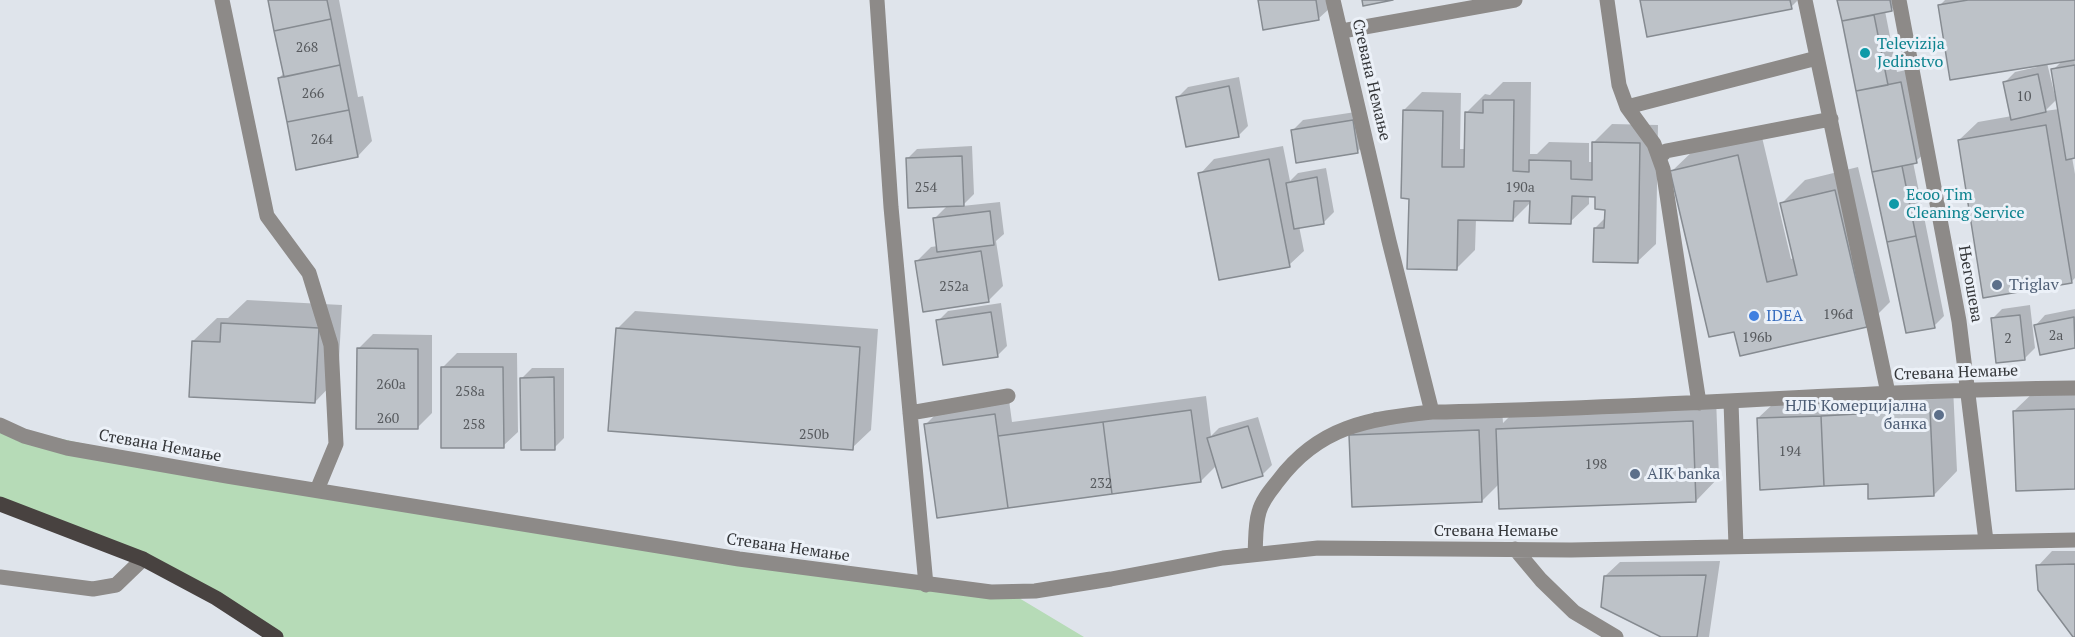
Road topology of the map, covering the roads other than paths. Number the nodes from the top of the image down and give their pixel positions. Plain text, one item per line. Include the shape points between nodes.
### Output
1 (222, 0) edge
2 (878, 0) edge
3 (1333, 0) edge
4 (1515, 0) edge
5 (1607, 0) edge
6 (1805, 0) edge
7 (1899, 0) edge
8 (1342, 31) junction
9 (1817, 58) junction
10 (1627, 107) junction
11 (1830, 120) junction
12 (1659, 158) junction
13 (2075, 388) edge
14 (1966, 389) junction
15 (1888, 393) junction
16 (1008, 396) dead end
17 (1731, 402) junction
18 (1698, 403) junction
19 (910, 412) junction
20 (1432, 412) junction
21 (0, 425) edge
22 (317, 490) junction
23 (0, 504) edge
24 (2075, 540) edge
25 (1986, 541) junction
26 (1736, 546) junction
27 (1515, 549) junction
28 (1255, 553) junction
29 (143, 559) junction
30 (0, 577) edge
31 (926, 585) junction
32 (276, 637) edge
33 (1616, 637) edge

1 - 22 street via 267,216 309,273 331,345 336,444
2 - 19 street via 891,207
3 - 8 street, Стевана Немање
4 - 8 street
5 - 10 street via 1619,85
6 - 9 street
7 - 14 street, Његошева via 1959,321
8 - 20 street, Стевана Немање
9 - 10 street
9 - 11 street
10 - 12 street via 1654,144
11 - 12 street via 1666,151
11 - 15 street
12 - 18 street
13 - 14 street, Стевана Немање
14 - 15 street, Стевана Немање
14 - 25 street, Његошева
15 - 17 street, Стевана Немање
16 - 19 street
17 - 18 street, Стевана Немање
17 - 26 street
18 - 20 street, Стевана Немање
19 - 31 street
20 - 28 street, Стевана Немање via 1382,418 1322,438 1283,474 1266,497 1259,511
21 - 22 street, Стевана Немање via 67,448
22 - 31 street, Стевана Немање via 739,559
23 - 29 main road
24 - 25 street, Стевана Немање
25 - 26 street, Стевана Немање
26 - 27 street, Стевана Немање
27 - 28 street, Стевана Немање via 1318,548
27 - 33 street via 1574,612
28 - 31 street, Стевана Немање via 1035,591 991,592
29 - 30 street via 116,585 93,589
29 - 32 main road via 216,598

